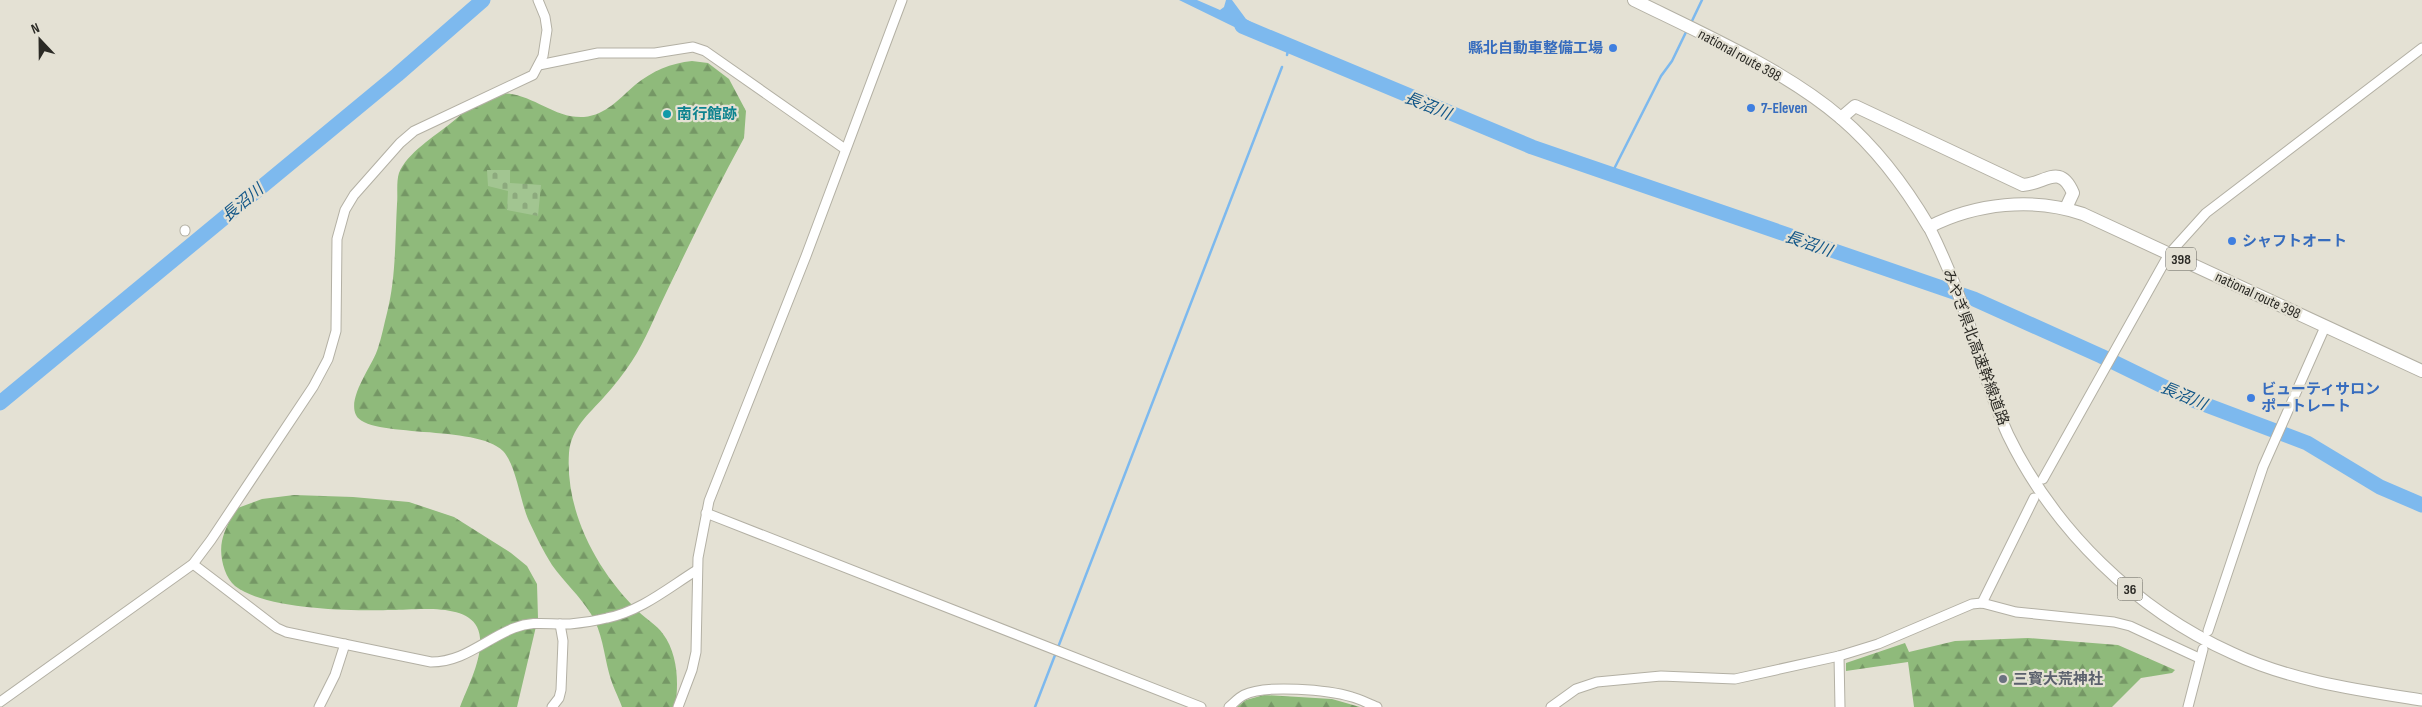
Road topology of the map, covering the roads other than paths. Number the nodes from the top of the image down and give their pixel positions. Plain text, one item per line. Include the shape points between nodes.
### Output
1 (538, 0) edge
2 (902, 0) edge
3 (1634, 0) edge
4 (2422, 48) edge
5 (539, 65) junction
6 (1841, 118) junction
7 (845, 149) junction
8 (2066, 208) junction
9 (1929, 227) junction
10 (2169, 254) junction
11 (2326, 327) junction
12 (2422, 371) edge
13 (2043, 479) dead end
14 (2034, 498) dead end
15 (706, 513) junction
16 (193, 564) junction
17 (697, 570) junction
18 (1982, 603) junction
19 (560, 624) junction
20 (2208, 632) dead end
21 (345, 644) junction
22 (2203, 649) dead end
23 (1839, 656) junction
24 (2199, 658) junction
25 (2422, 700) edge
26 (0, 702) edge
27 (319, 707) edge
28 (552, 707) edge
29 (678, 707) edge
30 (1201, 707) edge
31 (1229, 707) edge
32 (1377, 707) edge
33 (1550, 707) edge
34 (1840, 707) edge
35 (2188, 707) edge

1 - 5 street via 547,30
2 - 7 street
3 - 6 highway, national route 398 via 1782,78
4 - 10 street via 2206,214
5 - 7 street via 598,53 655,53 693,47 705,51
5 - 16 street via 533,76 414,131 354,195 345,210 337,239 336,332 326,365
6 - 8 highway via 1855,106 2023,185 2052,176 2060,177 2069,184 2072,193
6 - 9 highway, national route 398 via 1884,163
7 - 15 street
8 - 9 highway, national route 398 / 398 via 2024,205 1984,208
8 - 10 highway, national route 398 / 398
9 - 25 main road, みやぎ県北高速幹線道路 / 36 via 1946,261 1992,398 2009,436 2052,507 2081,542 2127,587 2157,610 2232,653 2309,680
10 - 11 highway, national route 398 / 398
10 - 13 street
11 - 12 highway, national route 398 / 398
11 - 20 street via 2263,467
14 - 18 street
15 - 17 street
15 - 30 street
16 - 21 street via 277,628
16 - 26 street
17 - 19 street via 632,611
17 - 29 street via 696,652
18 - 23 street
18 - 24 street via 2016,612 2130,626
19 - 21 street via 544,622 514,628 469,654 444,662 411,659
19 - 28 street via 563,641 561,690
21 - 27 street via 335,675
22 - 24 street
23 - 33 street via 1735,679 1661,676 1597,682 1576,689
23 - 34 street
24 - 35 street
31 - 32 street via 1254,691 1286,690 1334,692

